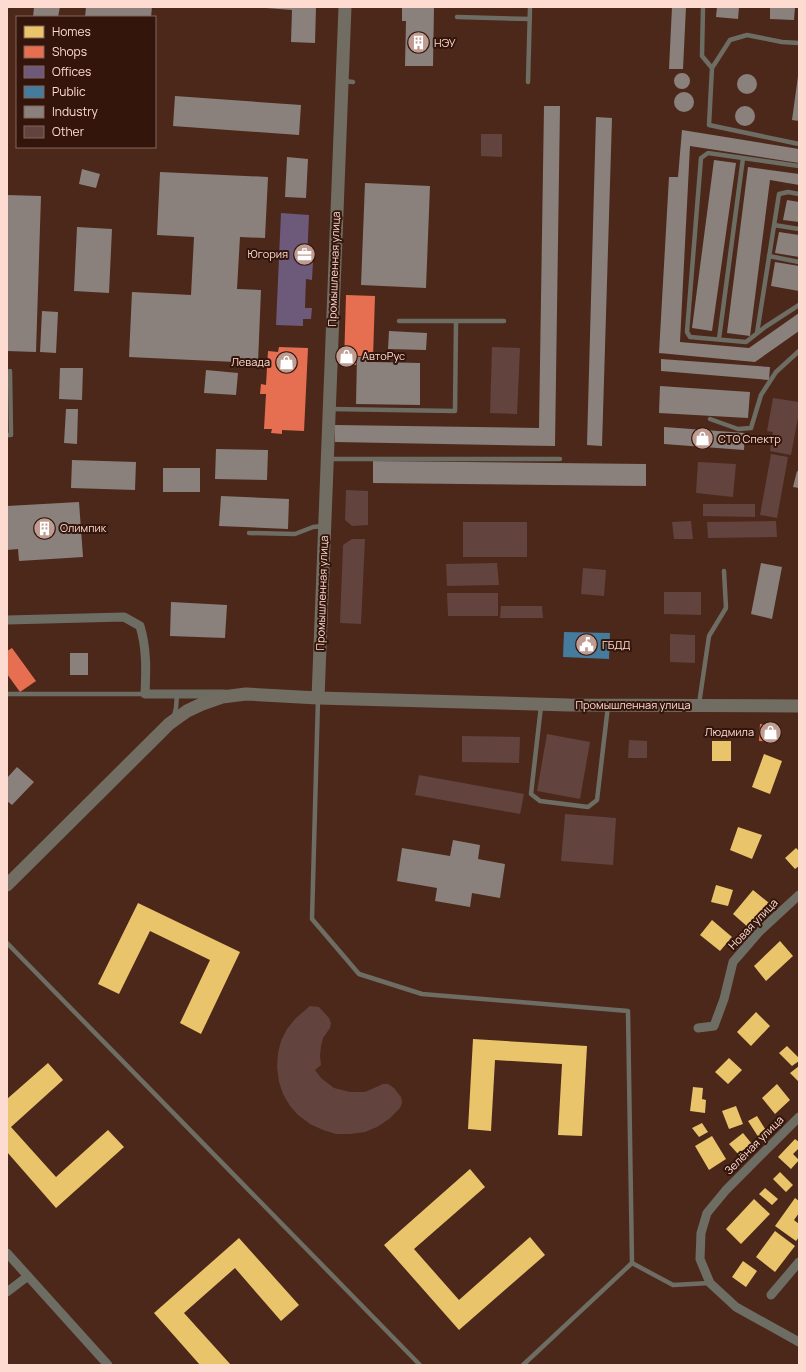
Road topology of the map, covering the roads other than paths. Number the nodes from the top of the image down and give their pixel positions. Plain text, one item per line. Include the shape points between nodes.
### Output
1 (346, 7) edge
2 (530, 7) edge
3 (703, 7) edge
4 (457, 17) dead end
5 (530, 19) junction
6 (799, 43) edge
7 (712, 68) junction
8 (528, 82) dead end
9 (799, 144) edge
10 (744, 158) junction
11 (799, 166) edge
12 (799, 194) edge
13 (774, 225) junction
14 (799, 229) edge
15 (769, 256) junction
16 (799, 262) edge
17 (799, 305) edge
18 (400, 321) dead end
19 (504, 321) dead end
20 (456, 322) junction
21 (757, 333) junction
22 (719, 340) junction
23 (799, 351) edge
24 (10, 371) dead end
25 (329, 410) junction
26 (710, 419) dead end
27 (7, 435) edge
28 (327, 460) junction
29 (560, 460) dead end
30 (324, 526) junction
31 (249, 533) dead end
32 (724, 571) dead end
33 (7, 620) edge
34 (177, 693) junction
35 (7, 694) edge
36 (145, 694) junction
37 (246, 694) junction
38 (318, 698) junction
39 (541, 705) junction
40 (608, 705) junction
41 (698, 705) junction
42 (799, 706) edge
43 (169, 724) junction
44 (7, 885) edge
45 (799, 895) edge
46 (7, 943) edge
47 (698, 1028) dead end
48 (799, 1118) edge
49 (7, 1254) edge
50 (799, 1262) edge
51 (632, 1263) junction
52 (28, 1276) junction
53 (710, 1283) junction
54 (7, 1292) edge
55 (771, 1295) dead end
56 (799, 1342) edge
57 (108, 1365) edge
58 (420, 1365) edge
59 (523, 1365) edge

1 - 25 main road, Промышленная улица via 347,81
2 - 5 lane
3 - 7 lane via 702,56
4 - 5 lane
5 - 8 lane
6 - 7 lane via 747,35 736,38 730,40
7 - 9 lane via 709,125
10 - 11 lane
10 - 22 lane
10 - 22 lane via 708,153 701,158 687,332 690,337
12 - 13 lane via 779,194
13 - 14 lane
13 - 15 lane
15 - 16 lane
15 - 21 lane
17 - 21 lane
18 - 20 lane
19 - 20 lane
20 - 25 lane via 455,411
21 - 22 lane via 746,342
23 - 26 lane via 776,372 761,395 751,428 738,429
24 - 27 lane via 11,435
25 - 28 main road, Промышленная улица
28 - 29 lane
28 - 30 main road, Промышленная улица
30 - 31 lane via 295,534
30 - 38 main road, Промышленная улица
32 - 41 lane via 726,608 709,636
33 - 36 street via 124,617 140,626 144,639
34 - 36 street
34 - 37 street
34 - 43 lane via 175,714
35 - 36 lane
37 - 38 main road
37 - 43 main road via 202,704
38 - 39 main road, Промышленная улица
38 - 51 lane via 312,919 359,974 422,994 628,1011
39 - 40 main road, Промышленная улица
39 - 40 lane via 531,794 540,801 588,807 598,800
40 - 41 main road, Промышленная улица
41 - 42 main road, Промышленная улица
43 - 44 main road
45 - 47 street, Новая улица via 759,932 733,962 714,1026
46 - 58 lane
48 - 53 street, Зелёная улица via 726,1190 707,1213 701,1233 700,1259
49 - 52 street
50 - 55 street
51 - 53 lane via 673,1285
51 - 59 lane
52 - 54 street
52 - 57 street
53 - 56 street via 736,1307

